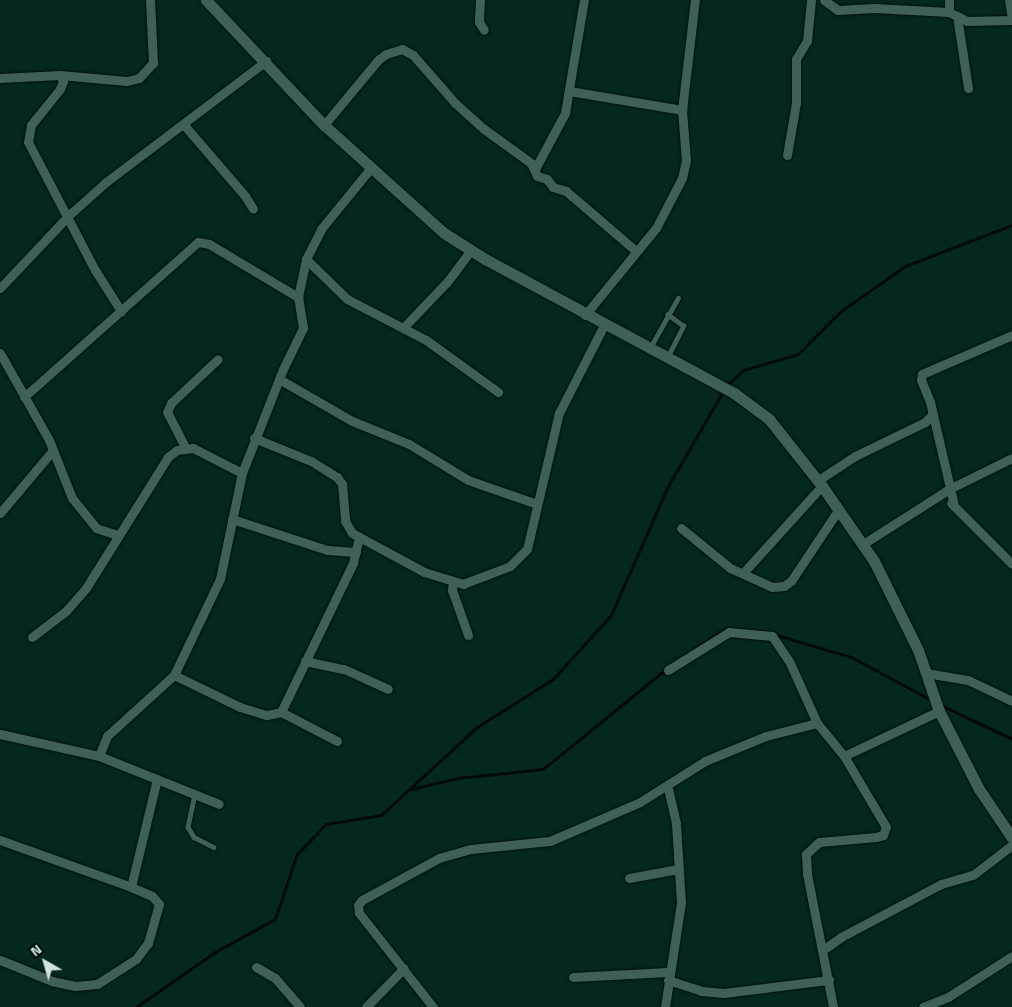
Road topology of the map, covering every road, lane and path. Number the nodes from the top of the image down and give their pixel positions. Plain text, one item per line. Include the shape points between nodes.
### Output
1 (150, 0) edge
2 (206, 0) edge
3 (480, 0) edge
4 (584, 0) edge
5 (695, 0) edge
6 (811, 0) edge
7 (824, 0) edge
8 (949, 0) edge
9 (1009, 0) edge
10 (953, 14) junction
11 (1012, 20) edge
12 (484, 30) dead end
13 (266, 60) junction
14 (60, 75) junction
15 (0, 78) edge
16 (968, 88) dead end
17 (569, 91) junction
18 (682, 110) junction
19 (184, 125) junction
20 (324, 126) junction
21 (787, 155) dead end
22 (370, 169) junction
23 (535, 169) junction
24 (253, 209) dead end
25 (68, 216) junction
26 (471, 250) junction
27 (636, 251) junction
28 (306, 260) junction
29 (0, 288) edge
30 (298, 297) junction
31 (678, 298) dead end
32 (121, 311) junction
33 (585, 315) junction
34 (668, 315) junction
35 (604, 325) junction
36 (403, 328) junction
37 (1012, 335) edge
38 (650, 349) junction
39 (0, 353) edge
40 (667, 358) junction
41 (218, 359) dead end
42 (279, 379) junction
43 (498, 392) dead end
44 (24, 397) junction
45 (933, 414) junction
46 (925, 422) junction
47 (936, 428) junction
48 (254, 438) junction
49 (185, 447) junction
50 (53, 450) junction
51 (1012, 458) edge
52 (242, 473) junction
53 (819, 483) junction
54 (950, 488) junction
55 (942, 495) junction
56 (537, 504) junction
57 (954, 505) junction
58 (839, 509) junction
59 (0, 513) edge
60 (232, 519) junction
61 (681, 528) dead end
62 (118, 535) junction
63 (359, 537) junction
64 (863, 544) junction
65 (356, 552) junction
66 (1012, 564) edge
67 (743, 573) junction
68 (453, 582) junction
69 (468, 635) dead end
70 (32, 637) dead end
71 (305, 661) junction
72 (668, 670) dead end
73 (926, 673) junction
74 (174, 675) junction
75 (388, 689) dead end
76 (1012, 701) edge
77 (939, 711) junction
78 (281, 712) junction
79 (817, 722) junction
80 (0, 734) edge
81 (337, 741) dead end
82 (99, 756) junction
83 (844, 756) junction
84 (157, 779) junction
85 (667, 785) junction
86 (195, 792) junction
87 (219, 804) dead end
88 (1012, 838) edge
89 (0, 840) edge
90 (1012, 844) edge
91 (214, 847) dead end
92 (678, 870) junction
93 (629, 878) dead end
94 (131, 887) junction
95 (824, 949) junction
96 (1011, 959) edge
97 (0, 960) edge
98 (256, 967) dead end
99 (404, 968) junction
100 (668, 976) junction
101 (573, 977) dead end
102 (829, 980) junction
103 (300, 1007) edge
104 (366, 1007) edge
105 (433, 1007) edge
106 (665, 1007) edge
107 (833, 1007) edge
108 (924, 1007) edge

1 - 14 street via 152,63 147,72 127,81
2 - 13 street
3 - 12 street via 479,22
4 - 17 street
5 - 18 street
6 - 21 street via 807,41 796,59 796,103
7 - 10 street via 838,10 874,8
8 - 10 street
9 - 11 street
10 - 11 street via 967,21
10 - 16 street
13 - 19 street
13 - 20 street
14 - 15 street
14 - 25 street via 63,81 60,89 31,125 28,142 31,154
17 - 18 street
17 - 23 street via 565,113
18 - 27 street via 686,160 682,178 656,228
19 - 24 street via 246,196
19 - 25 street via 106,182
20 - 22 street
20 - 23 street via 378,60 402,49 413,55 484,129
22 - 26 street via 444,233
22 - 28 street via 321,229
23 - 27 street via 537,176 547,179 554,188 566,191
25 - 29 street
25 - 32 street via 95,270
26 - 33 street
26 - 36 street via 448,282
27 - 33 street
28 - 30 street
28 - 36 street via 347,299
30 - 32 street via 209,244 198,242
30 - 42 street via 303,328
31 - 34 lane
32 - 44 street
33 - 35 street
34 - 38 lane
34 - 40 lane via 684,326
35 - 38 street
35 - 56 street via 560,413
36 - 43 street via 426,340
37 - 45 street via 922,374 921,380
38 - 40 street
39 - 44 street
40 - 53 street via 734,393 769,419
41 - 49 street via 171,403 167,412
42 - 48 street
42 - 56 street via 352,421 409,444 468,480
44 - 50 street
45 - 46 street
45 - 47 street
46 - 47 street
46 - 53 street via 855,456
47 - 54 street
48 - 52 street
48 - 63 street via 311,460 337,477 342,484 345,521 352,533
49 - 52 street
49 - 62 street via 168,458
50 - 59 street
50 - 62 street via 72,498 88,519 105,533
51 - 54 street
52 - 60 street
53 - 58 street
53 - 67 street
54 - 55 street
54 - 57 street
55 - 57 street
55 - 64 street
56 - 68 street via 527,549 510,566 463,584
57 - 66 street
58 - 64 street
58 - 67 street via 791,581 784,586 772,587
60 - 65 street via 327,550
60 - 74 street via 220,580
61 - 67 street via 719,561
62 - 70 street via 86,588 66,611
63 - 65 street
63 - 68 street via 424,572
64 - 73 street via 909,632
65 - 71 street
68 - 69 street via 452,590
71 - 75 street via 344,669
71 - 78 street
72 - 79 street via 729,632 772,636 790,663
73 - 76 street via 968,680
73 - 77 street
74 - 78 street via 240,707 267,715
74 - 82 street via 107,736
77 - 83 street
77 - 88 street via 978,790
78 - 81 street
79 - 83 street
79 - 85 street via 766,736 705,760
80 - 82 street
82 - 84 street
83 - 95 street via 886,828 882,835 876,837 819,842 806,854 807,874
84 - 86 street
84 - 94 street
85 - 92 street via 676,822
85 - 99 street via 640,802 550,841 480,847 439,858 362,900 358,906 359,913
86 - 87 street
86 - 91 lane via 188,827 194,837
89 - 94 street
90 - 95 street via 973,875 941,884
92 - 93 street
92 - 100 street via 681,903
94 - 97 street via 152,896 159,904 148,943 136,959 97,984 75,986 52,981
95 - 102 street
96 - 108 street via 948,997
98 - 103 street via 275,978
99 - 104 street
99 - 105 street
100 - 101 street
100 - 102 street via 702,991 724,993
100 - 106 street
102 - 107 street

